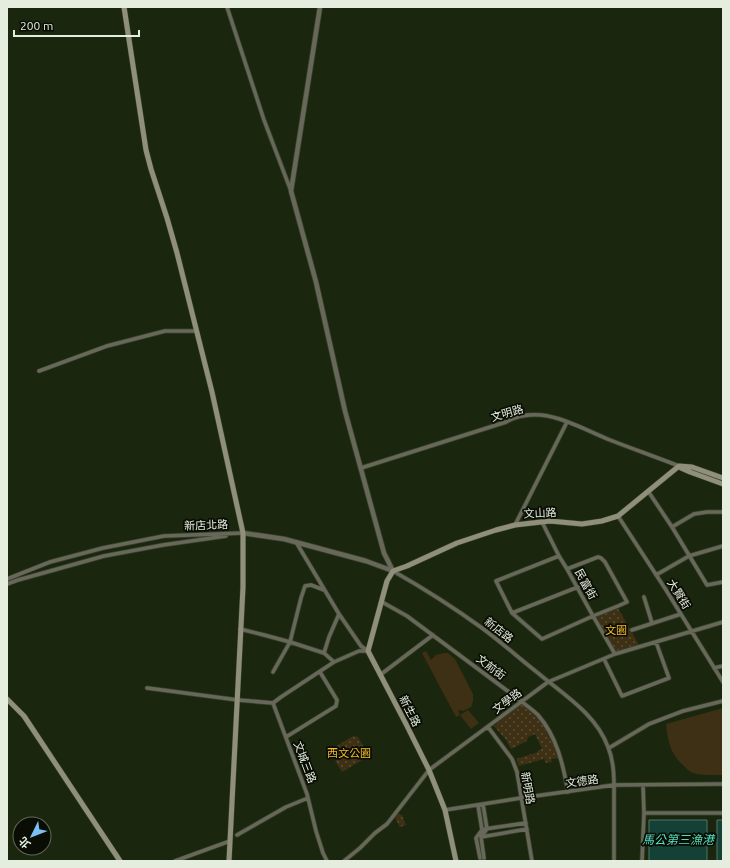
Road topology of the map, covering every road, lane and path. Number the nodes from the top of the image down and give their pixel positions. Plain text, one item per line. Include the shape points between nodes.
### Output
1 (124, 7) edge
2 (227, 7) edge
3 (320, 7) edge
4 (291, 191) junction
5 (196, 330) junction
6 (39, 371) dead end
7 (567, 422) junction
8 (679, 466) junction
9 (361, 468) junction
10 (723, 478) edge
11 (723, 484) edge
12 (648, 491) junction
13 (723, 512) edge
14 (618, 516) junction
15 (542, 522) junction
16 (515, 525) junction
17 (672, 527) junction
18 (243, 533) junction
19 (296, 542) junction
20 (723, 546) edge
21 (559, 556) junction
22 (689, 556) junction
23 (568, 569) junction
24 (392, 571) junction
25 (656, 575) junction
26 (7, 579) edge
27 (723, 582) edge
28 (7, 584) edge
29 (578, 587) junction
30 (325, 591) junction
31 (644, 597) dead end
32 (382, 602) junction
33 (339, 614) junction
34 (512, 614) junction
35 (681, 614) junction
36 (593, 616) junction
37 (723, 622) edge
38 (652, 623) junction
39 (240, 629) junction
40 (632, 630) dead end
41 (691, 631) junction
42 (433, 635) junction
43 (290, 642) junction
44 (656, 642) junction
45 (368, 651) junction
46 (324, 653) junction
47 (615, 654) junction
48 (604, 659) junction
49 (334, 662) junction
50 (723, 666) edge
51 (714, 668) junction
52 (273, 672) dead end
53 (320, 672) junction
54 (380, 675) junction
55 (548, 682) junction
56 (723, 682) edge
57 (147, 688) dead end
58 (7, 699) edge
59 (238, 700) junction
60 (522, 701) junction
61 (723, 702) edge
62 (273, 703) junction
63 (488, 727) junction
64 (286, 737) junction
65 (609, 748) junction
66 (429, 770) junction
67 (723, 784) edge
68 (614, 785) junction
69 (643, 785) junction
70 (568, 792) junction
71 (308, 798) junction
72 (521, 798) junction
73 (483, 804) junction
74 (478, 805) junction
75 (445, 810) junction
76 (644, 813) junction
77 (723, 813) edge
78 (526, 823) junction
79 (488, 829) junction
80 (527, 829) junction
81 (482, 830) junction
82 (237, 836) dead end
83 (479, 837) junction
84 (230, 841) junction
85 (482, 858) dead end
86 (120, 861) edge
87 (175, 861) edge
88 (229, 861) edge
89 (327, 861) edge
90 (344, 861) edge
91 (456, 861) edge
92 (532, 861) edge
93 (614, 861) edge
94 (642, 861) edge

1 - 5 main road via 146,150 177,253
2 - 4 street via 264,120
3 - 4 street
4 - 9 street via 316,282 344,411
5 - 6 street via 165,331 107,346
5 - 18 main road
7 - 8 street, 文明路
7 - 9 street, 文明路 via 542,415 513,418
7 - 16 street
8 - 10 main road via 692,467
8 - 11 main road
8 - 12 main road, 文山路
9 - 24 street via 384,553
12 - 14 main road, 文山路
12 - 17 street
13 - 17 street via 694,514
14 - 15 main road, 文山路 via 602,522 582,524
14 - 25 street, 大賢街
15 - 16 main road, 文山路
15 - 21 street, 民富街
16 - 24 main road, 文山路 via 457,543
17 - 22 street
18 - 19 street, 新店路
18 - 26 street, 新店北路 via 164,536 50,562
18 - 28 street, 新店北路 via 104,556
18 - 39 main road
19 - 24 street, 新店路 via 366,561
19 - 30 street
20 - 22 street
21 - 23 street, 民富街
21 - 34 street via 496,581
22 - 25 street
22 - 27 street via 707,585
23 - 29 street, 民富街
23 - 36 street via 598,557 602,558 627,602
24 - 32 main road
24 - 55 street, 新店路 via 472,621
25 - 35 street, 大賢街
29 - 34 street
29 - 36 street, 民富街
30 - 33 street
30 - 43 street via 311,585 305,586
31 - 38 street
32 - 42 street, 文前街
32 - 45 main road
33 - 45 street via 361,646
33 - 46 street
34 - 36 street via 542,639
35 - 38 street
35 - 41 street, 大賢街
36 - 47 street, 民富街
37 - 41 street, 文學路
38 - 40 street
39 - 43 street
39 - 59 main road
41 - 44 street, 文學路
41 - 51 street, 大賢街
42 - 54 street
42 - 60 street, 文前街
43 - 46 street
43 - 52 street
44 - 47 street, 文學路
44 - 48 street via 670,678 622,696
45 - 49 street via 359,651
45 - 54 main road, 新生路
46 - 49 street
47 - 48 street, 文學路
48 - 55 street, 文學路
49 - 53 street
50 - 51 street
51 - 56 street, 大賢街
53 - 62 street
53 - 64 street via 337,700 336,706
54 - 66 main road, 新生路
55 - 60 street, 文學路
55 - 65 street, 新店路 via 578,705 595,723
57 - 59 street
58 - 86 main road via 24,716
59 - 62 street
59 - 84 main road
60 - 63 street, 文學路
60 - 70 street, 文前街 via 538,716 552,735 560,752
61 - 65 street via 683,711 649,724
62 - 64 street, 文城三路
63 - 66 street, 文學路
63 - 72 street, 新明路 via 512,759
64 - 71 street, 文城三路
65 - 68 street, 新店路
66 - 75 main road, 新生路
66 - 90 street, 文學路 via 387,824
67 - 69 street, 文德路
68 - 69 street, 文德路
68 - 70 street, 文德路
68 - 93 street, 新店路
69 - 76 street
70 - 72 street, 文德路
71 - 82 street via 281,810
71 - 89 street, 文城三路 via 322,853
72 - 73 street, 文德路
72 - 78 street, 新明路
73 - 74 street, 文德路
73 - 79 street
74 - 75 street, 文德路
74 - 81 street
75 - 91 main road, 新生路
76 - 77 street
76 - 94 street
78 - 79 street
78 - 80 street, 新明路
79 - 81 street
79 - 83 street
80 - 83 street
80 - 92 street, 新明路
81 - 83 street
83 - 85 street
84 - 87 street
84 - 88 main road

